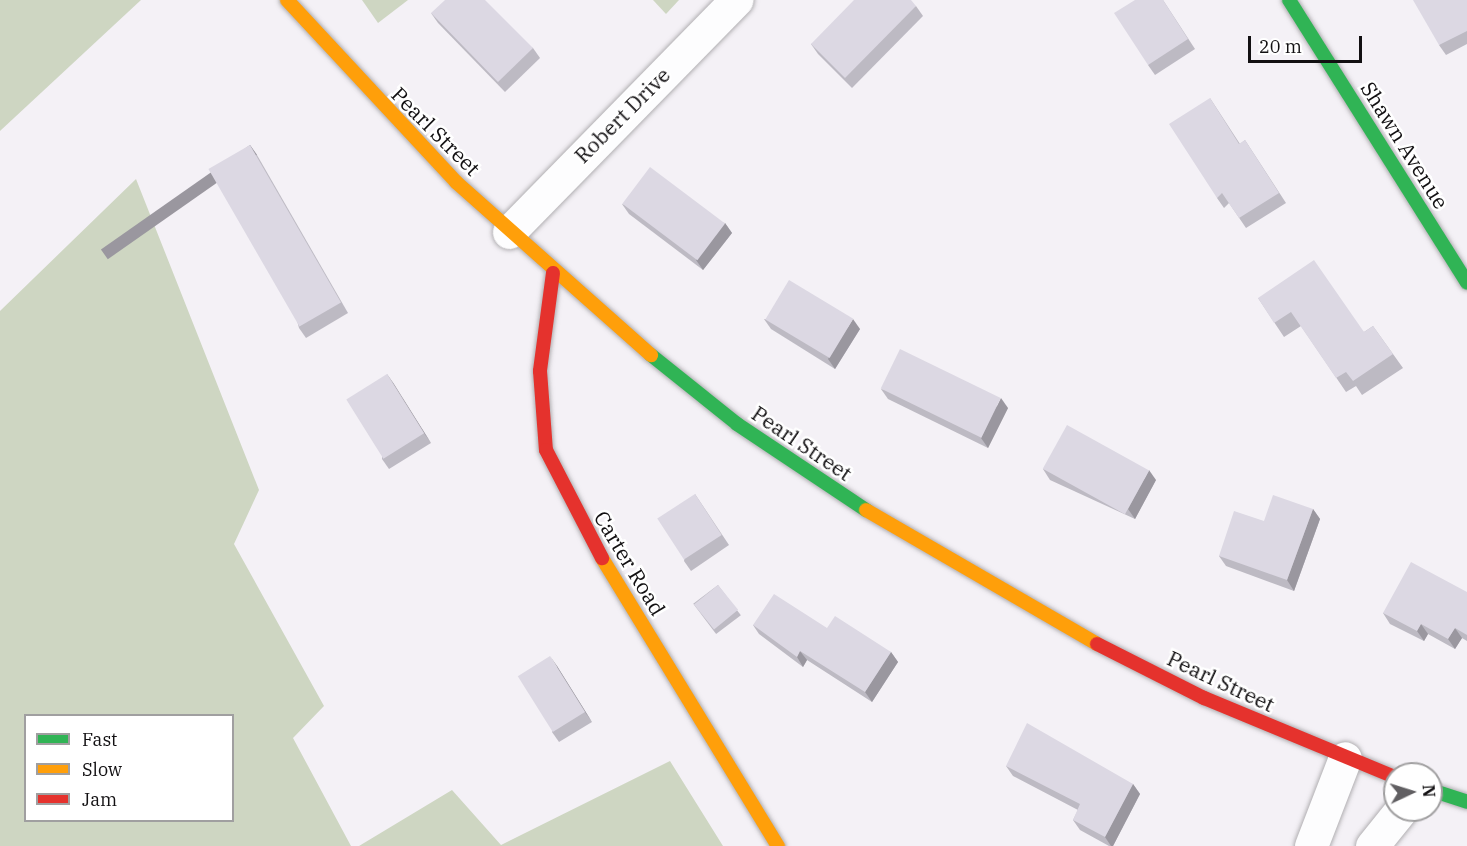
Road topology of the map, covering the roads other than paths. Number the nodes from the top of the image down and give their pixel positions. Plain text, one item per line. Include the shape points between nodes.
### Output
1 (287, 0) edge
2 (736, 0) edge
3 (1289, 0) edge
4 (509, 232) junction
5 (554, 273) junction
6 (1467, 283) edge
7 (1345, 758) junction
8 (1383, 772) edge
9 (1443, 794) edge
10 (1467, 802) edge
11 (1391, 822) edge
12 (778, 846) edge
13 (1311, 846) edge
14 (1372, 846) edge

1 - 4 main road, Pearl Street via 396,123
2 - 4 street, Robert Drive
3 - 6 main road, Shawn Avenue
4 - 5 main road, Pearl Street
5 - 7 main road, Pearl Street via 737,424 913,542 1104,648
5 - 12 main road, Carter Road via 540,371 550,460 587,534
7 - 8 main road, Pearl Street
7 - 13 street
9 - 10 main road
11 - 14 street

